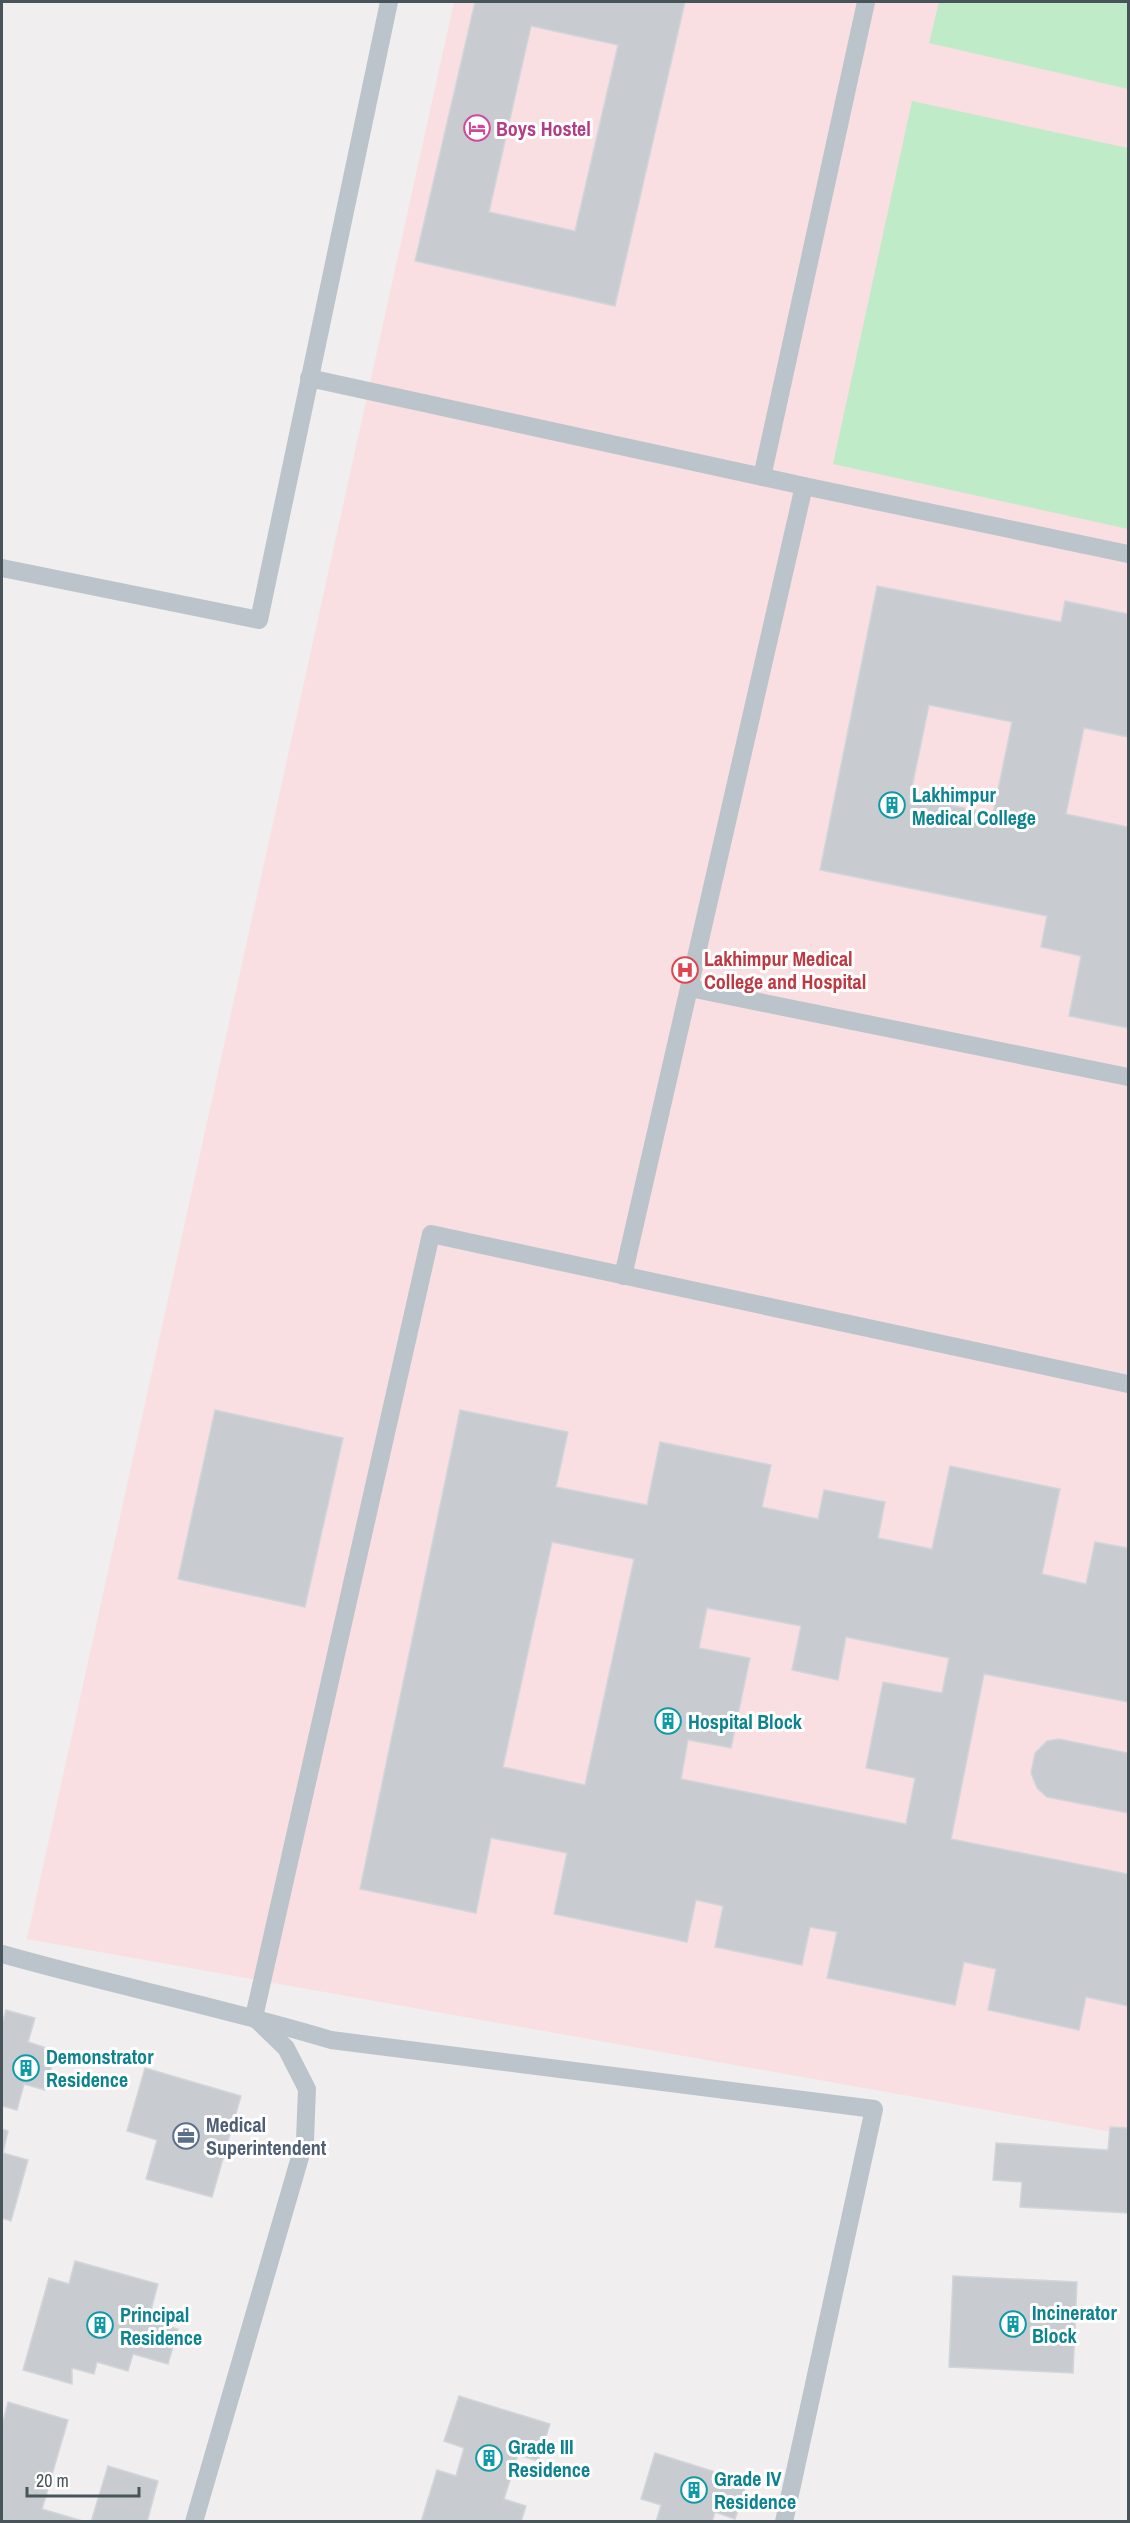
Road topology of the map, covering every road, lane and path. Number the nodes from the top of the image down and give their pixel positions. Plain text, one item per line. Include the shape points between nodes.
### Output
1 (389, 2) edge
2 (866, 2) edge
3 (309, 378) junction
4 (762, 477) junction
5 (804, 486) junction
6 (1128, 554) edge
7 (2, 568) edge
8 (690, 987) junction
9 (1128, 1077) edge
10 (623, 1276) junction
11 (1128, 1384) edge
12 (2, 1954) edge
13 (254, 2017) junction
14 (194, 2522) edge
15 (784, 2522) edge

1 - 3 lane
2 - 4 lane
3 - 4 lane
3 - 7 lane via 259,620
4 - 5 lane
5 - 6 lane
5 - 8 lane
8 - 9 lane
8 - 10 lane
10 - 11 lane
10 - 13 lane via 431,1234
12 - 13 lane
13 - 14 lane via 286,2048 307,2089 305,2140
13 - 15 lane via 331,2040 874,2109

